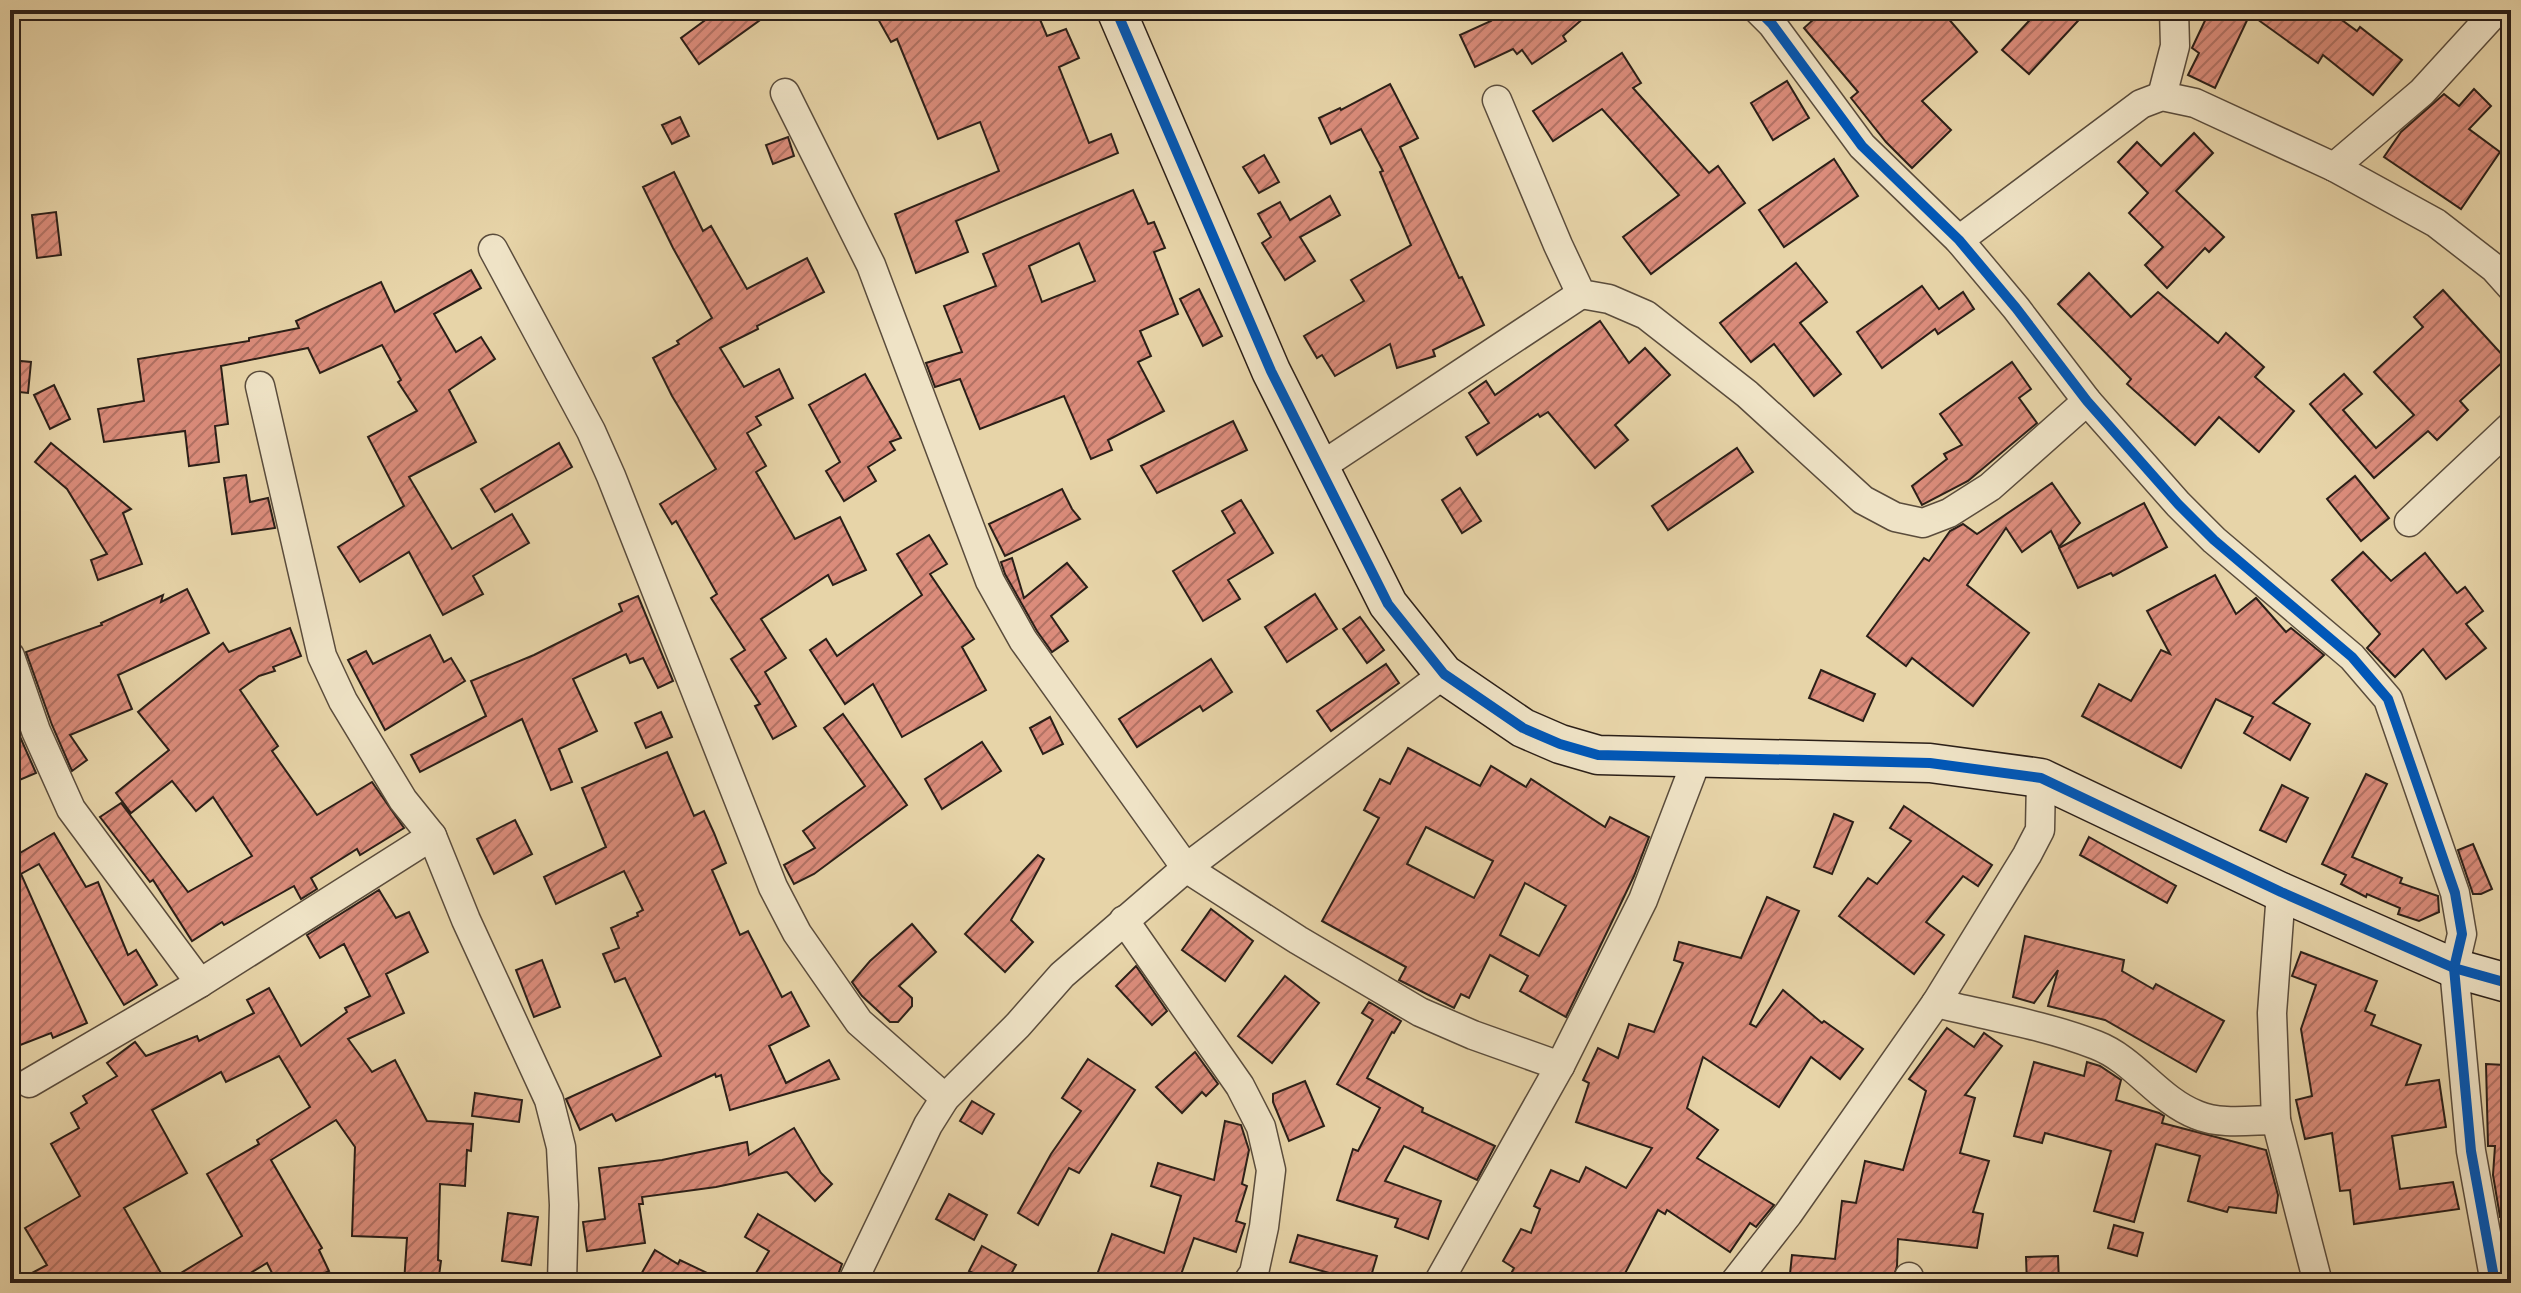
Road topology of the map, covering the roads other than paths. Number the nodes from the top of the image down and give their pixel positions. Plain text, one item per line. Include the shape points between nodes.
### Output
1 (1116, 10) edge
2 (2174, 10) edge
3 (2497, 10) edge
4 (1772, 15) edge
5 (785, 93) dead end
6 (2162, 96) junction
7 (1497, 100) dead end
8 (2334, 167) junction
9 (1959, 240) junction
10 (493, 249) dead end
11 (2511, 287) edge
12 (1581, 294) junction
13 (260, 386) dead end
14 (2087, 401) junction
15 (2511, 426) edge
16 (1320, 467) junction
17 (2409, 522) dead end
18 (10, 656) edge
19 (1444, 674) junction
20 (1697, 759) junction
21 (2041, 778) junction
22 (432, 836) junction
23 (1186, 868) junction
24 (2281, 892) junction
25 (1124, 920) junction
26 (2454, 968) junction
27 (200, 983) junction
28 (2511, 984) edge
29 (1936, 1003) junction
30 (1560, 1066) junction
31 (29, 1083) dead end
32 (945, 1098) junction
33 (2276, 1120) junction
34 (1258, 1280) edge
35 (562, 1283) edge
36 (852, 1283) edge
37 (1438, 1283) edge
38 (1734, 1283) edge
39 (2318, 1283) edge
40 (2495, 1283) edge

1 - 16 street via 1271,371
2 - 6 street via 2175,46
3 - 8 street via 2422,92
4 - 9 street via 1862,146
5 - 23 street via 871,265 990,581 1023,640
6 - 8 street via 2195,103
6 - 9 street via 2141,104
7 - 12 street
8 - 11 street via 2436,223
9 - 14 street
10 - 32 street via 611,476 779,898 859,1022
12 - 14 street via 1646,315 1747,394 1863,500 1895,517 1923,523 1990,487
12 - 16 street
13 - 22 street via 322,656 403,800
14 - 26 street via 2214,540 2352,657 2388,699 2455,893 2462,934
15 - 17 street
16 - 19 street via 1388,604
18 - 27 street via 71,809
19 - 20 street via 1523,728 1560,744 1598,755
19 - 23 street
20 - 21 street via 1930,763
20 - 30 street via 1643,900
21 - 24 street
21 - 29 street via 2040,830
22 - 27 street
22 - 35 street via 549,1100 561,1147
23 - 25 street
23 - 30 street via 1420,1012
24 - 26 street
24 - 33 street via 2272,1013
25 - 32 street via 1062,975
25 - 34 street via 1240,1086 1261,1127 1271,1170
26 - 28 street
26 - 40 street via 2471,1151
27 - 31 street
29 - 33 street via 2099,1046 2198,1116
29 - 38 street
30 - 37 street
32 - 36 street
33 - 39 street

